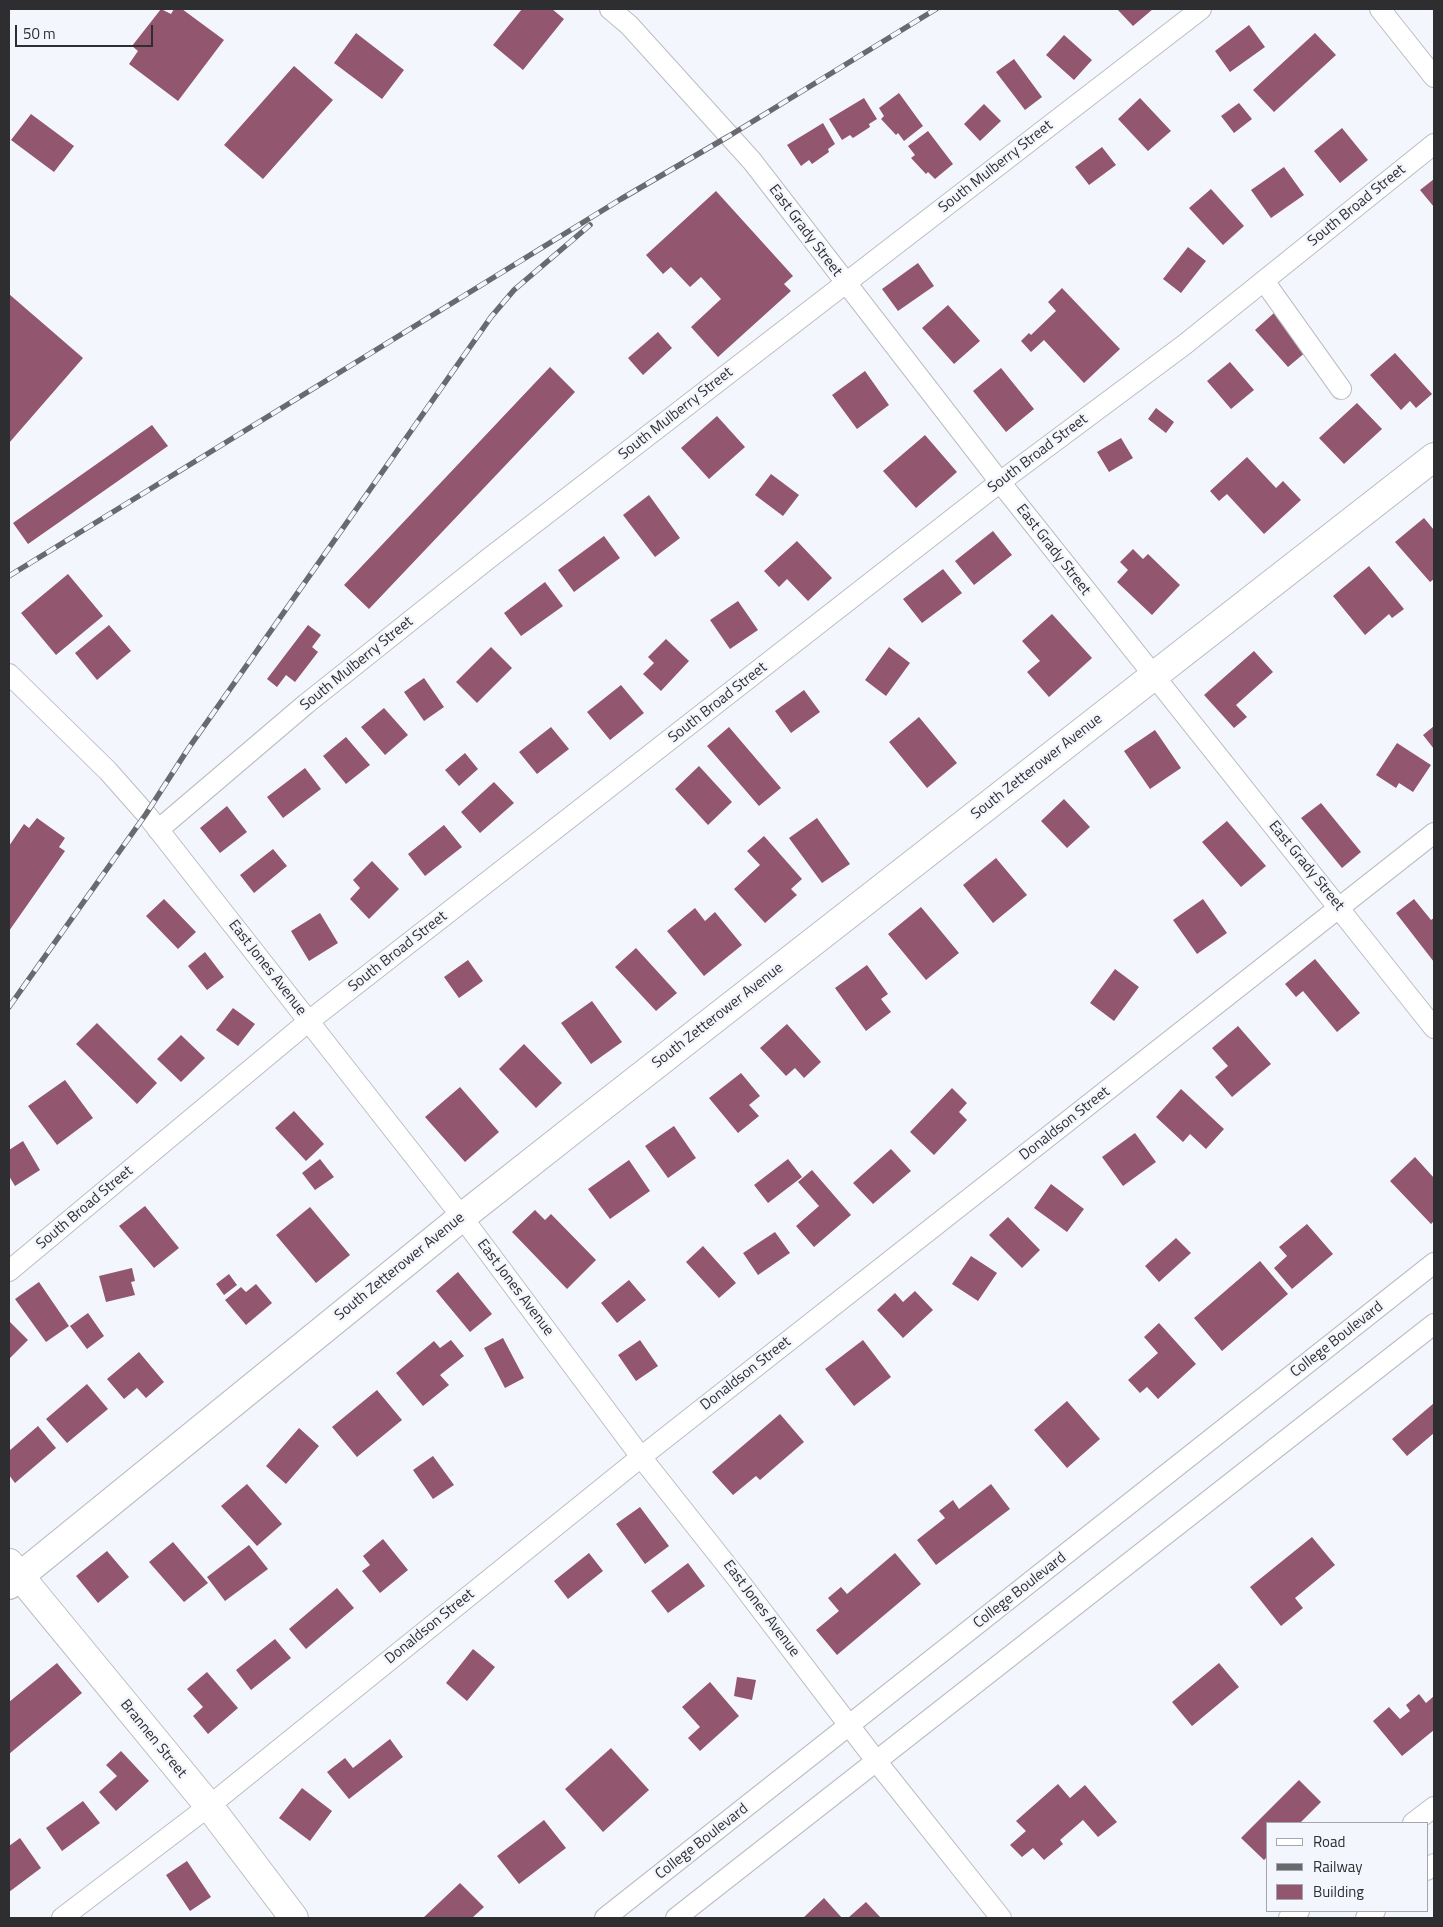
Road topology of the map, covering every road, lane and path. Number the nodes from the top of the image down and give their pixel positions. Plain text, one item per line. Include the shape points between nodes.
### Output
1 (610, 9) edge
2 (1201, 9) edge
3 (1380, 9) edge
4 (1434, 77) edge
5 (1434, 144) edge
6 (1264, 280) junction
7 (845, 284) junction
8 (1341, 390) dead end
9 (1434, 457) edge
10 (1000, 482) junction
11 (9, 674) edge
12 (1153, 676) junction
13 (158, 830) junction
14 (1434, 833) edge
15 (1340, 908) junction
16 (309, 1022) junction
17 (1434, 1028) edge
18 (462, 1217) junction
19 (1434, 1263) edge
20 (9, 1271) edge
21 (1434, 1324) edge
22 (641, 1456) junction
23 (13, 1575) edge
24 (850, 1726) junction
25 (877, 1762) junction
26 (209, 1806) junction
27 (1434, 1807) edge
28 (1414, 1822) edge
29 (62, 1918) edge
30 (294, 1918) edge
31 (604, 1918) edge
32 (676, 1918) edge
33 (1001, 1918) edge

1 - 7 street, East Grady Street via 629,24 752,161
2 - 7 street, South Mulberry Street
3 - 4 street
5 - 6 street, South Broad Street
6 - 8 street
6 - 10 street, South Broad Street via 1184,345
7 - 10 street, East Grady Street
7 - 13 street, South Mulberry Street via 488,559 306,704
9 - 12 street, South Zetterower Avenue
10 - 12 street, East Grady Street
10 - 16 street, South Broad Street
11 - 13 street, East Jones Avenue via 108,771
12 - 15 street, East Grady Street
12 - 18 street, South Zetterower Avenue
13 - 16 street, East Jones Avenue
14 - 15 street, Donaldson Street
15 - 17 street, East Grady Street
15 - 22 street, Donaldson Street
16 - 18 street, East Jones Avenue
16 - 20 street, South Broad Street
18 - 22 street, East Jones Avenue
18 - 23 street, South Zetterower Avenue
19 - 24 street, College Boulevard
21 - 25 street
22 - 24 street, East Jones Avenue
22 - 26 street, Donaldson Street
23 - 26 street, Brannen Street
24 - 25 street, East Jones Avenue
24 - 31 street, College Boulevard
25 - 32 street
25 - 33 street, East Jones Avenue
26 - 29 street, Donaldson Street
26 - 30 street, Brannen Street
27 - 28 street

